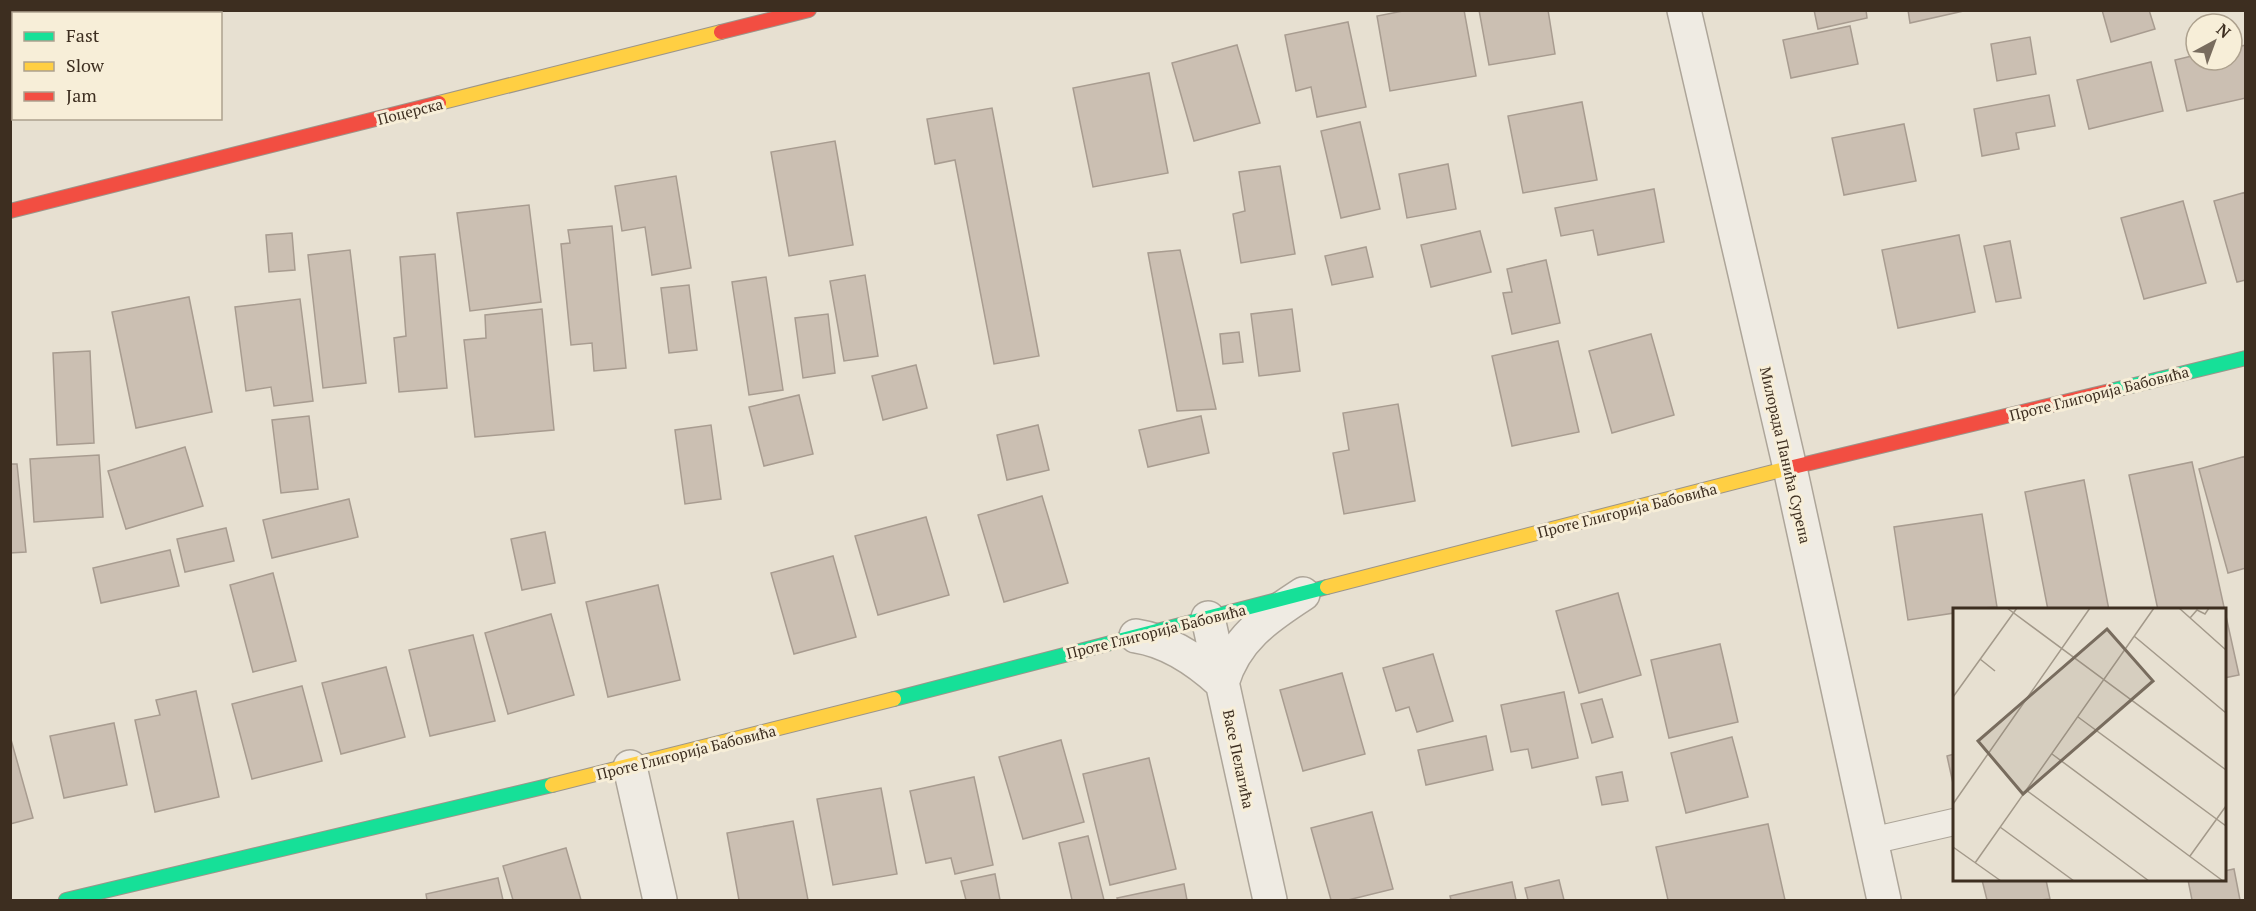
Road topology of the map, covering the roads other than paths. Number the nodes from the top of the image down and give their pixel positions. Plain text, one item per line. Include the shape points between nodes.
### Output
1 (809, 10) edge
2 (1684, 10) edge
3 (10, 211) edge
4 (2246, 358) edge
5 (1790, 468) junction
6 (1304, 593) junction
7 (1208, 618) junction
8 (1136, 636) junction
9 (1222, 683) junction
10 (630, 767) junction
11 (1953, 822) edge
12 (1871, 841) junction
13 (66, 900) edge
14 (660, 900) edge
15 (1270, 900) edge
16 (1884, 900) edge

1 - 3 street, Поцерска
2 - 5 street, Милорада Панића Сурепа
4 - 5 street, Проте Глигорија Бабовића
5 - 6 street, Проте Глигорија Бабовића
5 - 12 street, Милорада Панића Сурепа
6 - 7 street, Проте Глигорија Бабовића
6 - 9 street via 1237,647
7 - 8 street, Проте Глигорија Бабовића
7 - 9 street, Васе Пелагића
8 - 9 street via 1182,652
8 - 10 street, Проте Глигорија Бабовића
9 - 15 street, Васе Пелагића
10 - 13 street, Проте Глигорија Бабовића
10 - 14 street
11 - 12 lane
12 - 16 street, Милорада Панића Сурепа

